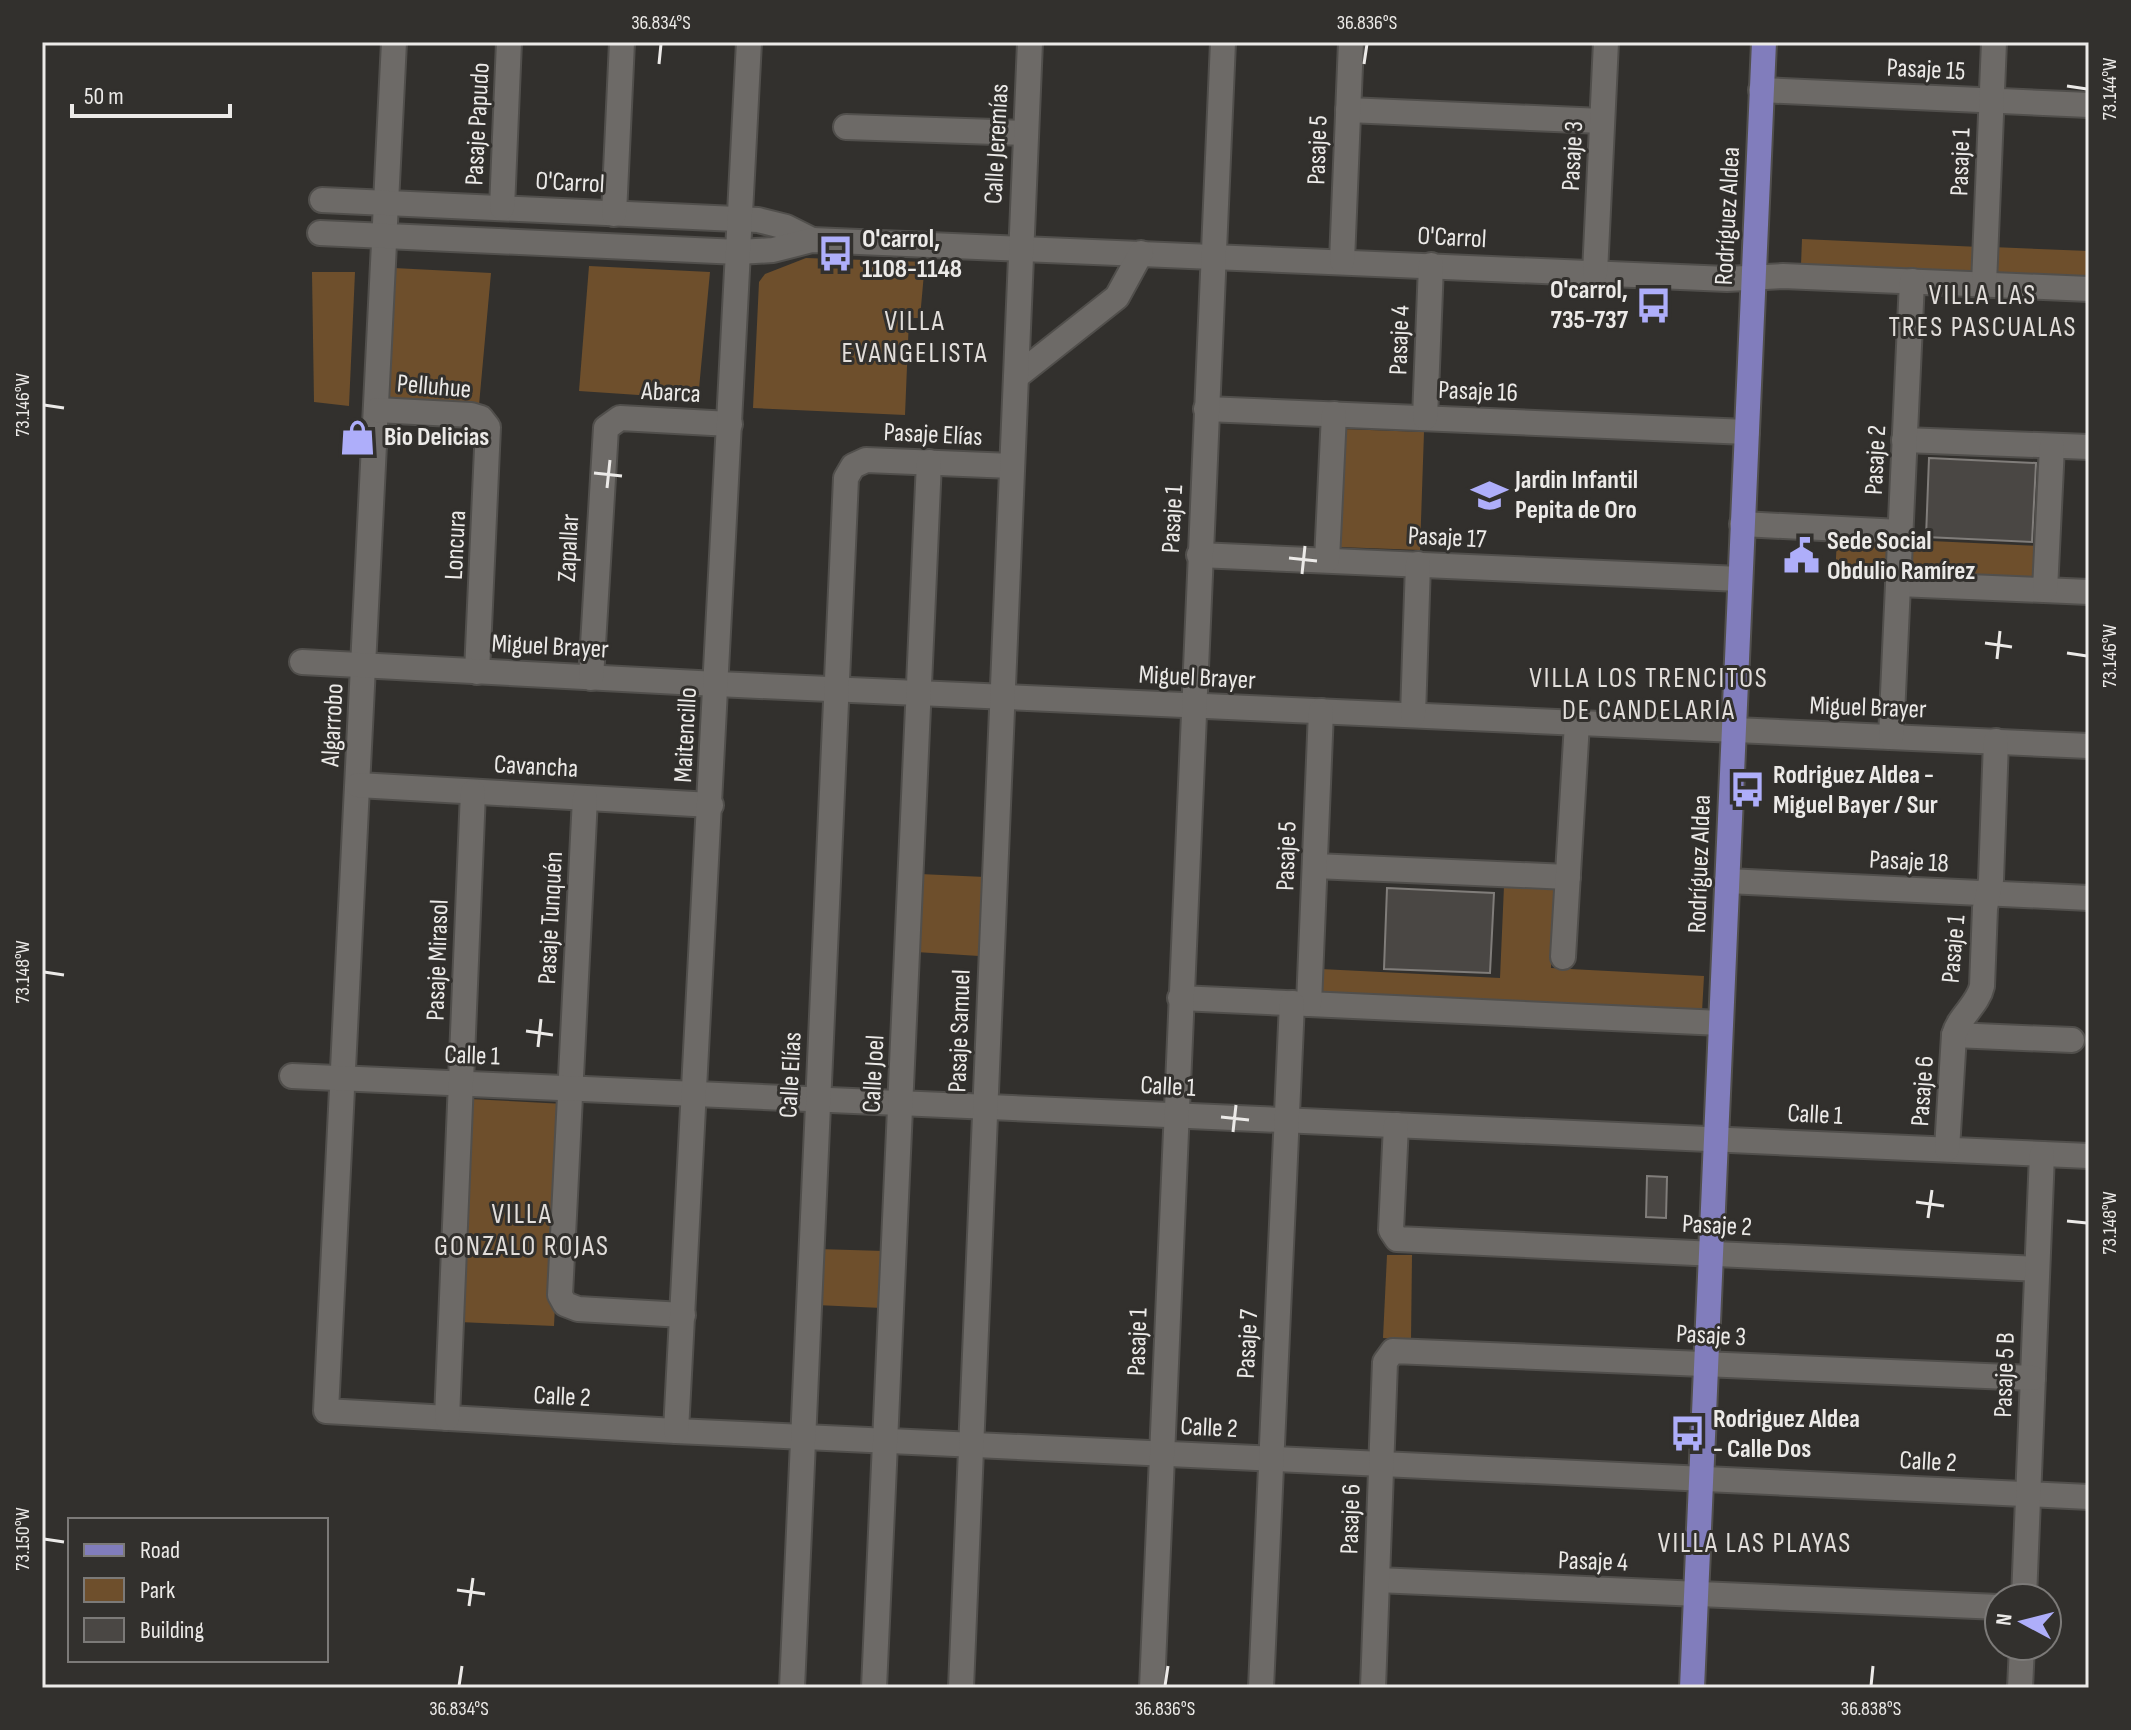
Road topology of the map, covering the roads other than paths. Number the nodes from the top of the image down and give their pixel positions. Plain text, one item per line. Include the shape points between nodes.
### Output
1 (394, 42) edge
2 (509, 42) edge
3 (622, 42) edge
4 (749, 42) edge
5 (1012, 42) edge
6 (1030, 42) edge
7 (1223, 42) edge
8 (1351, 42) edge
9 (1606, 42) edge
10 (1764, 42) edge
11 (1994, 42) edge
12 (1761, 90) junction
13 (1992, 101) junction
14 (2089, 105) edge
15 (1348, 110) junction
16 (1602, 121) junction
17 (846, 127) dead end
18 (1026, 133) junction
19 (322, 200) dead end
20 (386, 203) junction
21 (502, 208) junction
22 (614, 214) junction
23 (741, 219) junction
24 (320, 233) dead end
25 (384, 236) junction
26 (812, 240) junction
27 (1021, 249) junction
28 (739, 252) junction
29 (1141, 253) junction
30 (1213, 255) junction
31 (1342, 261) junction
32 (1431, 265) junction
33 (1595, 273) junction
34 (1753, 277) junction
35 (1912, 281) junction
36 (1984, 284) junction
37 (2089, 289) edge
38 (1017, 376) junction
39 (1206, 409) junction
40 (377, 410) junction
41 (1334, 414) junction
42 (1425, 418) junction
43 (485, 422) joint
44 (609, 424) joint
45 (730, 424) junction
46 (1747, 432) junction
47 (1904, 440) junction
48 (2052, 446) junction
49 (2089, 447) edge
50 (929, 462) junction
51 (853, 466) joint
52 (1012, 466) junction
53 (1742, 524) junction
54 (1900, 532) junction
55 (1199, 555) junction
56 (1327, 560) junction
57 (1418, 564) junction
58 (1740, 579) junction
59 (1898, 584) junction
60 (2045, 590) junction
61 (2089, 592) edge
62 (302, 662) dead end
63 (364, 665) junction
64 (477, 672) junction
65 (591, 678) junction
66 (717, 684) junction
67 (836, 690) junction
68 (919, 693) junction
69 (1002, 697) junction
70 (1192, 705) junction
71 (1321, 711) junction
72 (1413, 715) junction
73 (1577, 723) junction
74 (1734, 730) junction
75 (1891, 737) junction
76 (1996, 741) junction
77 (2089, 746) edge
78 (358, 785) junction
79 (473, 792) junction
80 (585, 798) junction
81 (711, 805) junction
82 (1315, 866) junction
83 (1568, 877) junction
84 (1727, 881) junction
85 (1988, 894) junction
86 (2089, 898) edge
87 (1563, 957) dead end
88 (1180, 998) junction
89 (1300, 1004) junction
90 (1721, 1023) junction
91 (1954, 1035) junction
92 (2072, 1040) dead end
93 (292, 1076) dead end
94 (343, 1079) junction
95 (461, 1084) junction
96 (571, 1088) junction
97 (697, 1093) junction
98 (818, 1099) junction
99 (900, 1103) junction
100 (985, 1107) junction
101 (1176, 1115) junction
102 (1286, 1120) junction
103 (1396, 1125) junction
104 (1716, 1139) junction
105 (1947, 1149) junction
106 (2042, 1154) junction
107 (2089, 1156) edge
108 (1711, 1254) junction
109 (2037, 1269) junction
110 (683, 1315) junction
111 (1388, 1353) joint
112 (1706, 1364) junction
113 (2033, 1378) junction
114 (326, 1411) joint
115 (447, 1418) junction
116 (676, 1431) junction
117 (803, 1437) junction
118 (885, 1441) junction
119 (971, 1445) junction
120 (1162, 1454) junction
121 (1271, 1459) junction
122 (1381, 1465) junction
123 (1701, 1480) junction
124 (2028, 1495) junction
125 (2089, 1497) edge
126 (1377, 1580) junction
127 (2025, 1582) edge
128 (1696, 1594) junction
129 (1983, 1606) edge
130 (2021, 1662) edge
131 (792, 1688) edge
132 (874, 1688) edge
133 (961, 1688) edge
134 (1152, 1688) edge
135 (1261, 1688) edge
136 (1373, 1688) edge
137 (1692, 1688) edge
138 (2020, 1688) edge

1 - 20 street, Algarrobo
2 - 21 street, Pasaje Papudo
3 - 22 street
4 - 23 street, Maitencillo
5 - 6 street
6 - 18 street, Calle Jeremías
7 - 30 street, Pasaje 1
8 - 15 street, Pasaje 5
9 - 16 street, Pasaje 3
10 - 12 main road, Rodríguez Aldea
11 - 13 street, Pasaje 1
12 - 13 street, Pasaje 15
12 - 34 main road, Rodríguez Aldea
13 - 14 street, Pasaje 15
13 - 36 street, Pasaje 1
15 - 16 street
15 - 31 street, Pasaje 5
16 - 33 street, Pasaje 3
17 - 18 street
18 - 27 street, Calle Jeremías
19 - 20 street, O'Carrol
20 - 21 street, O'Carrol
20 - 25 street, Algarrobo
21 - 22 street, O'Carrol
22 - 23 street, O'Carrol
23 - 26 street, O'Carrol via 786,227
23 - 28 street, Maitencillo
24 - 25 street, O'Carrol
25 - 28 street, O'Carrol
25 - 40 street, Algarrobo
26 - 27 street, O'Carrol
26 - 28 street, O'Carrol
27 - 29 street, O'Carrol
27 - 38 street, Calle Jeremías
28 - 45 street, Maitencillo
29 - 30 street, O'Carrol
29 - 38 street via 1117,297
30 - 31 street, O'Carrol
30 - 39 street, Pasaje 1
31 - 32 street, O'Carrol
32 - 33 street, O'Carrol
32 - 42 street, Pasaje 4
33 - 34 street, O'Carrol
34 - 35 street, O'Carrol
34 - 46 main road, Rodríguez Aldea
35 - 36 street, O'Carrol
35 - 47 street, Pasaje 2
36 - 37 street, O'Carrol
38 - 52 street, Pasaje Samuel
39 - 41 street, Pasaje 16
39 - 55 street, Pasaje 1
40 - 43 street, Pelluhue via 471,415
40 - 63 street, Algarrobo
41 - 42 street, Pasaje 16
41 - 56 street
42 - 46 street, Pasaje 16
43 - 64 street, Loncura via 490,437
44 - 45 street, Abarca via 626,418
44 - 65 street, Zapallar via 603,438
45 - 66 street, Maitencillo
46 - 53 main road, Rodríguez Aldea
47 - 48 street
47 - 54 street, Pasaje 2
48 - 49 street
48 - 60 street
50 - 51 street, Pasaje Elías via 866,460
50 - 52 street, Pasaje Elías
50 - 68 street, Calle Joel
51 - 67 street, Calle Elías via 845,484
52 - 69 street, Pasaje Samuel
53 - 54 street
53 - 58 main road, Rodríguez Aldea
54 - 59 street, Pasaje 2
55 - 56 street, Pasaje 17
55 - 70 street, Pasaje 1
56 - 57 street, Pasaje 17
57 - 58 street, Pasaje 17
57 - 72 street
58 - 74 main road, Rodríguez Aldea
59 - 60 street
59 - 75 street, Pasaje 2
60 - 61 street
62 - 63 street, Miguel Brayer
63 - 64 street, Miguel Brayer
63 - 78 street, Algarrobo
64 - 65 street, Miguel Brayer
65 - 66 street, Miguel Brayer
66 - 67 street, Miguel Brayer
66 - 81 street, Maitencillo
67 - 68 street, Miguel Brayer
67 - 98 street, Calle Elías
68 - 69 street, Miguel Brayer
68 - 99 street, Calle Joel
69 - 70 street, Miguel Brayer
69 - 100 street, Pasaje Samuel
70 - 71 street, Miguel Brayer
70 - 88 street, Pasaje 1
71 - 72 street, Miguel Brayer
71 - 82 street, Pasaje 5
72 - 73 street, Miguel Brayer
73 - 74 street, Miguel Brayer
73 - 83 street
74 - 75 street, Miguel Brayer
74 - 84 main road, Rodríguez Aldea
75 - 76 street, Miguel Brayer
76 - 77 street, Miguel Brayer
76 - 85 street, Pasaje 1
78 - 79 street, Cavancha
78 - 94 street, Algarrobo
79 - 80 street, Cavancha
79 - 95 street, Pasaje Mirasol
80 - 81 street, Cavancha
80 - 96 street, Pasaje Tunquén
81 - 97 street, Maitencillo
82 - 83 street
82 - 89 street, Pasaje 5
83 - 87 street
84 - 85 street, Pasaje 18
84 - 90 main road, Rodríguez Aldea
85 - 86 street, Pasaje 18
85 - 91 street, Pasaje 1 via 1982,991
88 - 89 street
88 - 101 street, Pasaje 1
89 - 90 street
89 - 102 street, Pasaje 7
90 - 104 main road, Rodríguez Aldea
91 - 92 street
91 - 105 street, Pasaje 6
93 - 94 street, Calle 1
94 - 95 street, Calle 1
94 - 114 street, Algarrobo
95 - 96 street, Calle 1
95 - 115 street, Pasaje Mirasol
96 - 97 street, Calle 1
96 - 110 street, Pasaje Tunquén via 562,1299 578,1309
97 - 98 street, Calle 1
97 - 110 street, Maitencillo
98 - 99 street, Calle 1
98 - 117 street, Calle Elías
99 - 100 street, Calle 1
99 - 118 street, Calle Joel
100 - 101 street, Calle 1
100 - 119 street, Pasaje Samuel
101 - 102 street, Calle 1
101 - 120 street, Pasaje 1
102 - 103 street, Calle 1
102 - 121 street, Pasaje 7
103 - 104 street, Calle 1
103 - 108 street, Pasaje 2 via 1394,1237
104 - 105 street, Calle 1
104 - 108 main road, Rodríguez Aldea
105 - 106 street, Calle 1
106 - 107 street, Calle 1
106 - 109 street, Pasaje 5 B
108 - 109 street, Pasaje 2
108 - 112 main road, Rodríguez Aldea
109 - 113 street, Pasaje 5 B
110 - 116 street, Maitencillo
111 - 112 street, Pasaje 3
111 - 122 street, Pasaje 6
112 - 113 street, Pasaje 3
112 - 123 main road, Rodríguez Aldea
113 - 124 street, Pasaje 5 B
114 - 115 street, Calle 2
115 - 116 street, Calle 2
116 - 117 street, Calle 2
117 - 118 street, Calle 2
117 - 131 street, Calle Elías
118 - 119 street, Calle 2
118 - 132 street, Calle Joel
119 - 120 street, Calle 2
119 - 133 street, Pasaje Samuel
120 - 121 street, Calle 2
120 - 134 street, Pasaje 1
121 - 122 street, Calle 2
121 - 135 street, Pasaje 7
122 - 123 street, Calle 2
122 - 126 street, Pasaje 6
123 - 124 street, Calle 2
123 - 128 main road, Rodríguez Aldea
124 - 125 street, Calle 2
124 - 127 street, Pasaje 5 B
126 - 128 street, Pasaje 4
126 - 136 street, Pasaje 6
128 - 129 street, Pasaje 4
128 - 137 main road, Rodríguez Aldea
130 - 138 street

